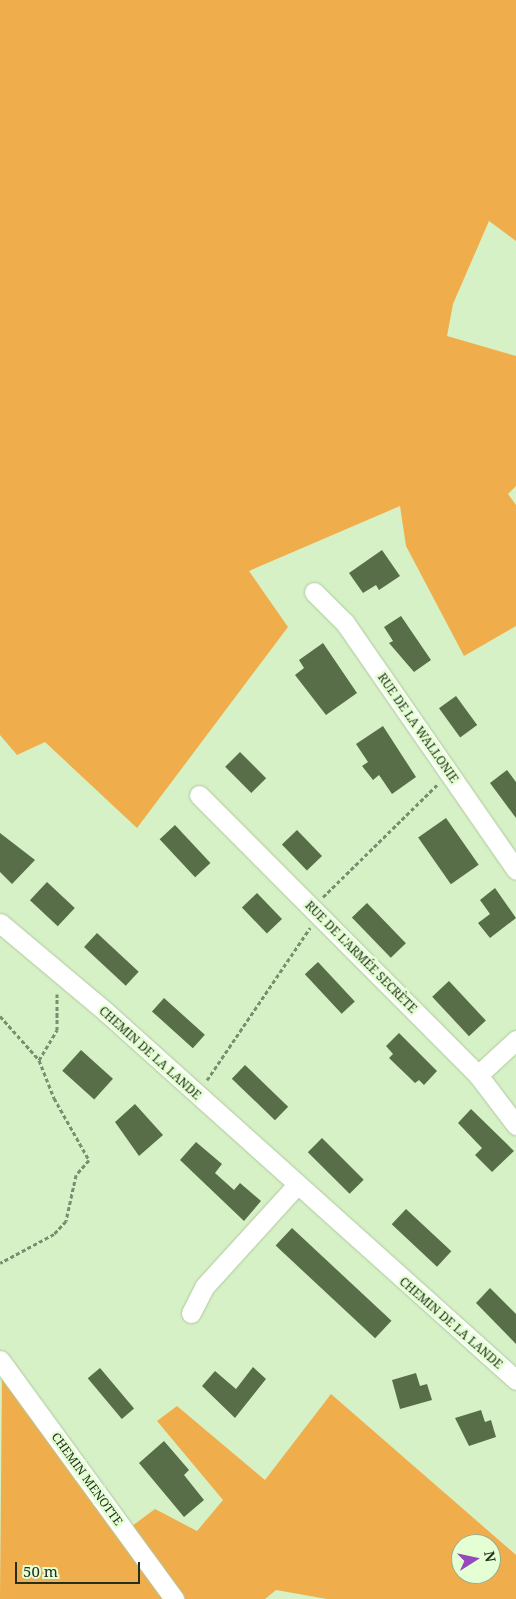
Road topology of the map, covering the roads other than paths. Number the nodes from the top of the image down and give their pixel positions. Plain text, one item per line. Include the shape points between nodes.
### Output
1 (314, 592) dead end
2 (200, 795) dead end
3 (516, 870) edge
4 (0, 923) edge
5 (516, 1040) edge
6 (478, 1075) junction
7 (516, 1125) edge
8 (296, 1186) junction
9 (191, 1313) dead end
10 (0, 1360) edge
11 (516, 1380) edge
12 (174, 1599) edge

1 - 3 street, RUE DE LA WALLONIE via 345,623
2 - 6 street, RUE DE L'ARMÉE SECRÈTE
4 - 8 street, CHEMIN DE LA LANDE
5 - 6 street
6 - 7 street, RUE DE L'ARMÉE SECRÈTE
8 - 9 street via 204,1287
8 - 11 street, CHEMIN DE LA LANDE
10 - 12 street, CHEMIN MENOTTE

